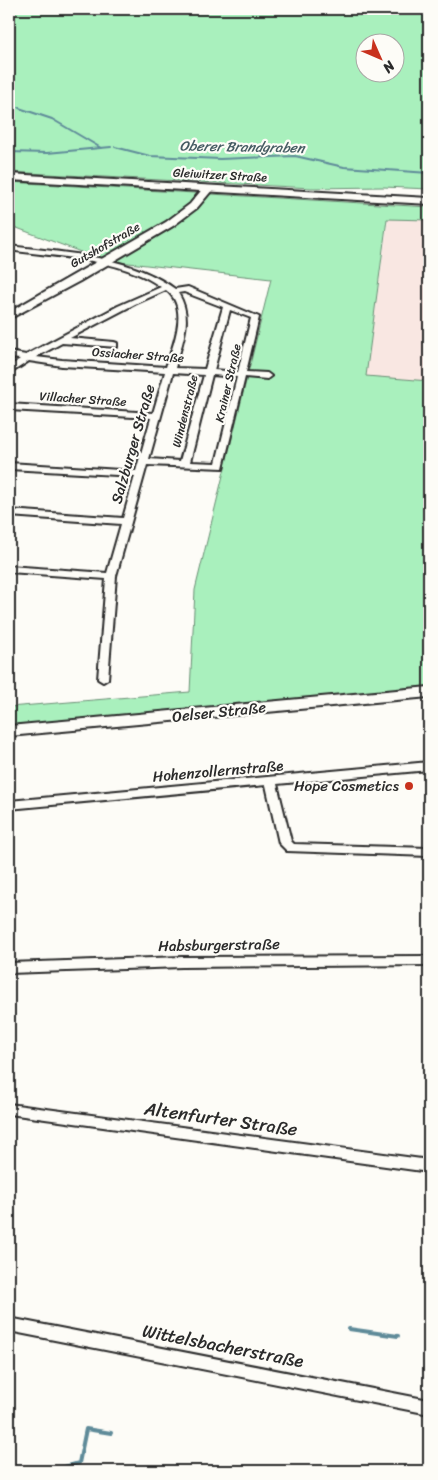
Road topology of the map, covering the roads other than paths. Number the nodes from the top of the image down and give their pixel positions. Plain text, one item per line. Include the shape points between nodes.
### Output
1 (9, 177) edge
2 (208, 188) junction
3 (429, 201) edge
4 (9, 248) edge
5 (106, 263) junction
6 (170, 290) junction
7 (228, 306) junction
8 (9, 316) edge
9 (61, 340) junction
10 (114, 345) dead end
11 (9, 355) edge
12 (27, 359) junction
13 (170, 370) junction
14 (9, 371) edge
15 (208, 371) junction
16 (243, 374) junction
17 (267, 376) dead end
18 (9, 407) edge
19 (156, 416) junction
20 (144, 462) junction
21 (184, 465) junction
22 (9, 466) edge
23 (140, 474) junction
24 (9, 514) edge
25 (127, 521) junction
26 (9, 568) edge
27 (110, 576) junction
28 (103, 679) dead end
29 (429, 692) edge
30 (9, 731) edge
31 (429, 766) edge
32 (271, 781) junction
33 (9, 805) edge
34 (429, 852) edge
35 (429, 961) edge
36 (9, 968) edge
37 (9, 1109) edge
38 (429, 1166) edge
39 (9, 1324) edge
40 (429, 1407) edge

1 - 2 main road, Gleiwitzer Straße
2 - 3 main road, Gleiwitzer Straße
2 - 5 street, Gutshofstraße via 191,210
4 - 5 street
5 - 6 street via 138,271
5 - 8 street, Gutshofstraße
6 - 7 street, Krainer Straße via 185,289
6 - 9 street via 132,303
6 - 13 street, Salzburger Straße via 181,307 183,323
7 - 15 street, Windenstraße
7 - 16 street, Krainer Straße via 255,317
9 - 10 street
9 - 12 street
11 - 12 street, Ossiacher Straße
12 - 13 street, Ossiacher Straße
12 - 14 street
13 - 15 street, Ossiacher Straße
13 - 19 street, Salzburger Straße
15 - 16 street, Ossiacher Straße
15 - 21 street, Windenstraße
16 - 17 street, Ossiacher Straße
16 - 21 street, Krainer Straße via 220,466
18 - 19 street, Villacher Straße
19 - 20 street, Salzburger Straße
20 - 21 street, Krainer Straße
20 - 23 street, Salzburger Straße
22 - 23 street
23 - 25 street, Salzburger Straße
24 - 25 street
25 - 27 street, Salzburger Straße
26 - 27 street
27 - 28 street, Salzburger Straße
29 - 30 main road, Oelser Straße
31 - 32 street, Hohenzollernstraße
32 - 33 street, Hohenzollernstraße
32 - 34 street via 285,843 291,848
35 - 36 street, Habsburgerstraße via 182,962
37 - 38 street, Altenfurter Straße
39 - 40 street, Wittelsbacherstraße

